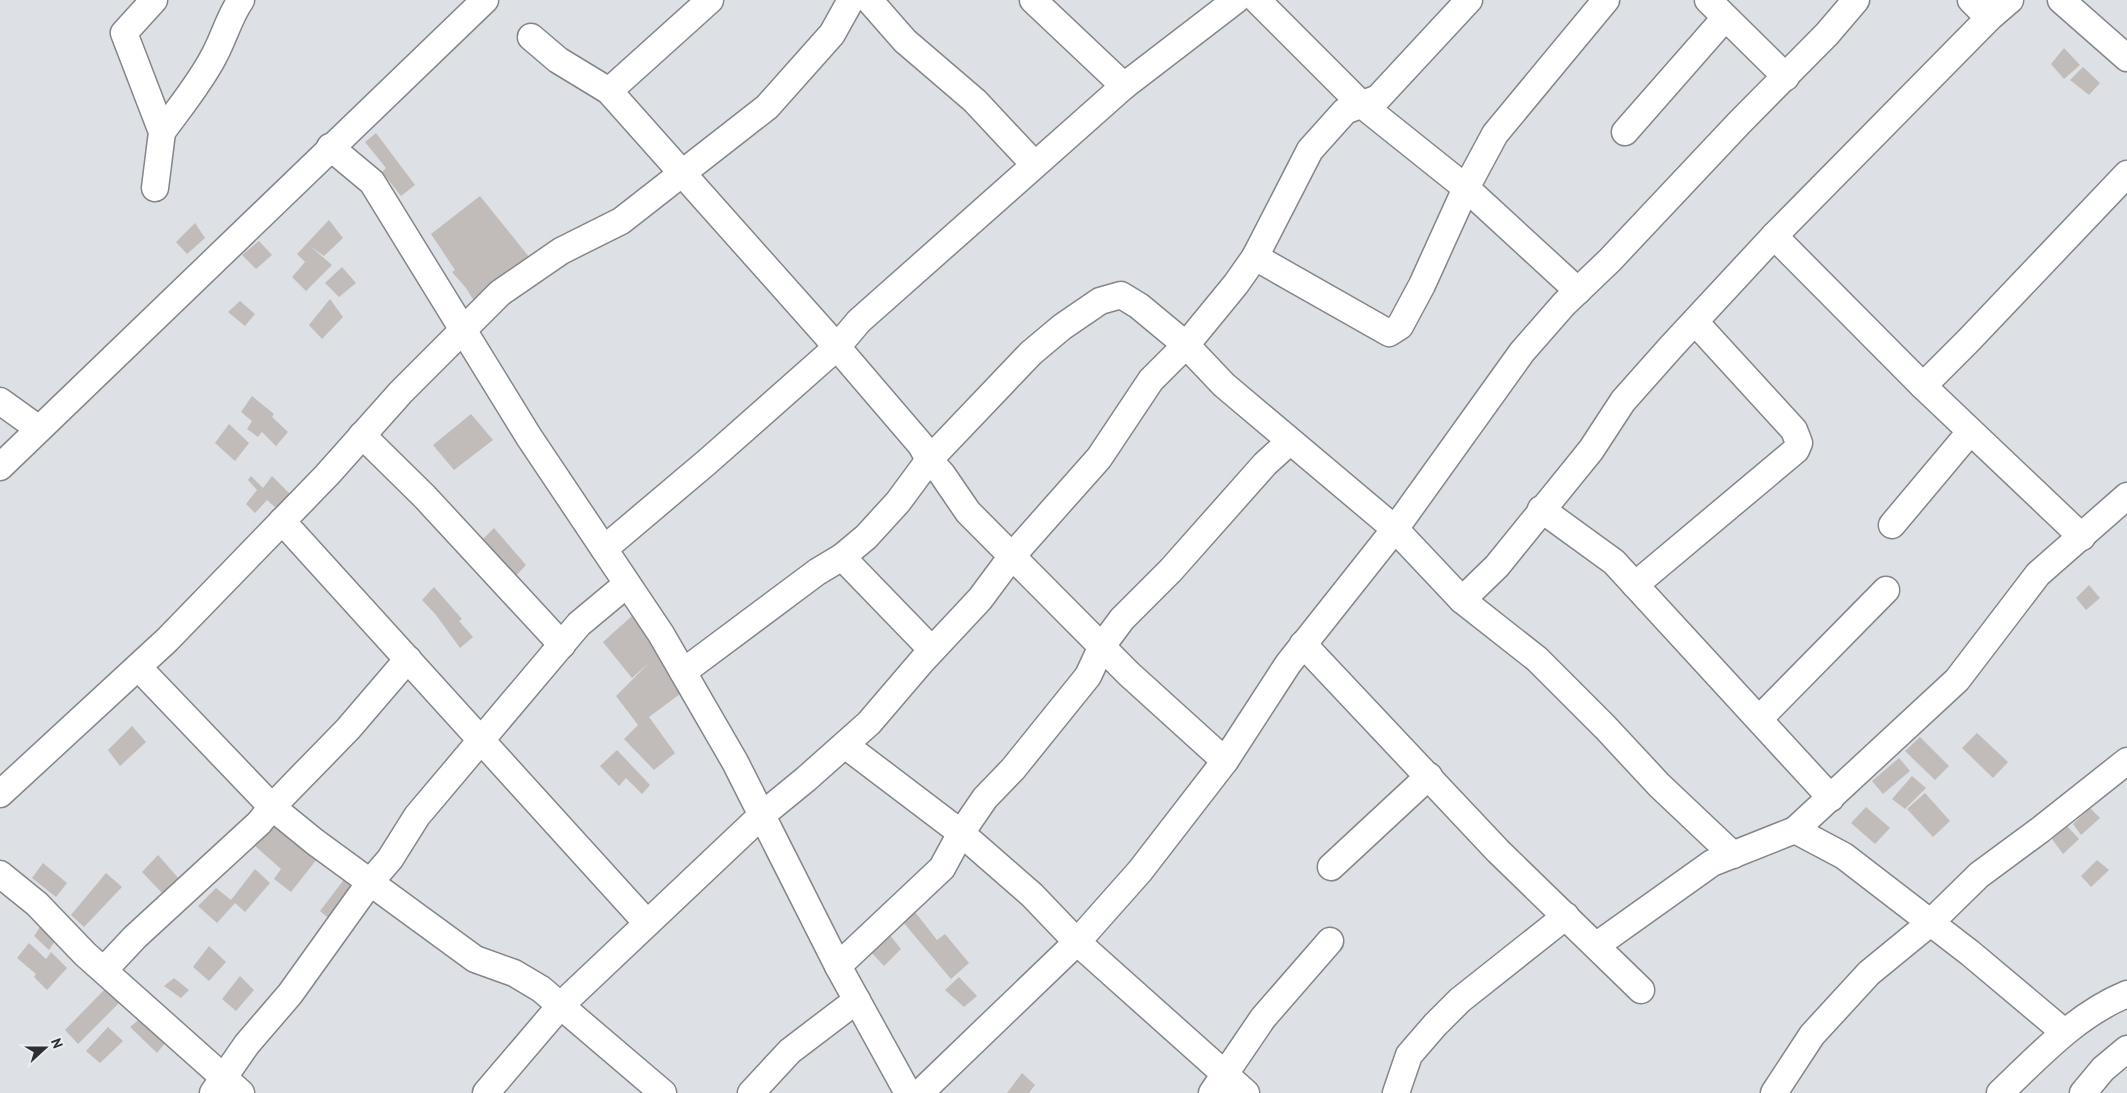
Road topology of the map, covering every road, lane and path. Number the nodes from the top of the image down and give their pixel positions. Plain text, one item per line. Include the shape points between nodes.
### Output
1 (154, 0) edge
2 (241, 0) edge
3 (485, 0) edge
4 (710, 0) edge
5 (851, 0) edge
6 (869, 0) edge
7 (1033, 0) edge
8 (1236, 0) edge
9 (1257, 0) edge
10 (1469, 0) edge
11 (1606, 0) edge
12 (1856, 0) edge
13 (2010, 0) edge
14 (2061, 0) edge
15 (1717, 9) edge
16 (1980, 9) edge
17 (532, 37) dead end
18 (2127, 58) edge
19 (1786, 77) junction
20 (1124, 86) junction
21 (609, 91) junction
22 (1362, 104) junction
23 (162, 132) junction
24 (1625, 132) dead end
25 (330, 146) junction
26 (1034, 164) junction
27 (2127, 174) edge
28 (682, 175) junction
29 (154, 188) dead end
30 (1466, 188) junction
31 (1774, 236) junction
32 (1255, 257) junction
33 (1578, 291) junction
34 (1696, 322) junction
35 (462, 329) junction
36 (1186, 345) junction
37 (837, 347) junction
38 (1923, 386) junction
39 (0, 401) edge
40 (39, 429) junction
41 (1970, 432) junction
42 (362, 435) junction
43 (1289, 442) junction
44 (929, 460) junction
45 (0, 467) edge
46 (2124, 506) edge
47 (1542, 509) junction
48 (282, 521) junction
49 (1892, 525) dead end
50 (1395, 529) junction
51 (2082, 537) junction
52 (604, 549) junction
53 (1012, 556) junction
54 (842, 557) junction
55 (627, 584) junction
56 (1635, 585) junction
57 (1886, 590) dead end
58 (1462, 600) junction
59 (1303, 644) junction
60 (562, 645) junction
61 (1102, 646) junction
62 (932, 650) junction
63 (408, 659) junction
64 (138, 667) junction
65 (683, 672) junction
66 (1760, 719) junction
67 (482, 741) junction
68 (844, 745) junction
69 (1225, 761) junction
70 (2127, 761) edge
71 (1429, 776) junction
72 (0, 794) edge
73 (1831, 798) junction
74 (272, 807) junction
75 (762, 815) junction
76 (1795, 830) junction
77 (961, 833) junction
78 (1733, 855) junction
79 (1331, 867) dead end
80 (0, 874) edge
81 (371, 881) junction
82 (1566, 916) junction
83 (647, 923) junction
84 (1930, 923) junction
85 (1077, 942) junction
86 (1330, 942) dead end
87 (1597, 945) junction
88 (838, 966) junction
89 (104, 970) junction
90 (1641, 990) dead end
91 (2126, 996) edge
92 (857, 1000) junction
93 (560, 1005) junction
94 (2064, 1032) junction
95 (2127, 1049) edge
96 (1219, 1083) edge
97 (226, 1088) edge
98 (646, 1088) edge
99 (1405, 1088) edge
100 (486, 1093) edge
101 (751, 1093) edge
102 (908, 1093) edge
103 (920, 1093) edge
104 (1246, 1093) edge
105 (1774, 1093) edge
106 (2000, 1093) edge
107 (2083, 1093) edge

1 - 23 street via 124,33
2 - 23 street via 197,86
3 - 25 street
4 - 21 street
5 - 28 street via 832,34 767,107
6 - 26 street via 906,41 975,102
7 - 20 street
8 - 20 street
9 - 22 street
10 - 22 street via 1378,98
11 - 30 street via 1495,134
12 - 19 street
13 - 16 street
14 - 18 street
15 - 19 street
15 - 24 street
16 - 31 street
17 - 21 street via 558,60
19 - 33 street
20 - 26 street
21 - 28 street
22 - 30 street
22 - 32 street via 1345,111 1310,150
23 - 29 street
25 - 35 street via 372,182
25 - 40 street
26 - 37 street via 859,321
27 - 38 street
28 - 35 street via 621,221 561,251 500,293
28 - 37 street
30 - 32 street via 1422,285 1400,326 1389,333
30 - 33 street
31 - 34 street
31 - 38 street
32 - 36 street
33 - 50 street via 1522,352
34 - 47 street via 1624,400 1591,450
34 - 56 street via 1794,430 1799,443 1789,457
35 - 42 street
35 - 52 street
36 - 43 street via 1224,385
36 - 44 street via 1122,295 1100,301 1031,352
36 - 53 street via 1151,380 1099,458
37 - 44 street via 921,445
37 - 52 street
38 - 41 street
39 - 40 street
40 - 45 street
41 - 49 street
41 - 51 street
42 - 48 street
42 - 60 street via 425,496
43 - 50 street
43 - 61 street via 1122,619
44 - 53 street via 968,512
44 - 54 street via 898,502 866,537
46 - 51 street
47 - 56 street via 1614,562
47 - 58 street via 1497,566
48 - 63 street
48 - 64 street
50 - 58 street
50 - 59 street
51 - 73 street via 2038,574 1957,680
52 - 55 street
53 - 61 street
53 - 62 street via 980,599
54 - 62 street
54 - 65 street
55 - 60 street via 580,624
55 - 65 street
56 - 66 street
57 - 66 street
58 - 78 street via 1536,659 1659,785
59 - 69 street
59 - 71 street
60 - 67 street
61 - 69 street
61 - 77 street via 1088,676 1013,769 985,798
62 - 68 street via 868,723
63 - 67 street
63 - 74 street via 348,729
64 - 72 street
64 - 74 street
65 - 75 street
66 - 73 street
67 - 81 street via 417,816 390,859
67 - 83 street
68 - 75 street
68 - 77 street
69 - 85 street via 1140,871
70 - 84 street via 1979,875
71 - 79 street
71 - 82 street via 1498,851
73 - 76 street
74 - 81 street
74 - 89 street
75 - 83 street
75 - 88 street
76 - 78 street
76 - 84 street via 1844,856
77 - 85 street via 1032,895
77 - 88 street via 942,868
78 - 87 street via 1712,862
80 - 89 street via 37,904
81 - 93 street via 475,959 514,973
81 - 97 street via 290,994 248,1044
82 - 87 street
82 - 99 street via 1460,1000 1409,1055
83 - 93 street
84 - 94 street
84 - 105 street via 1870,973 1812,1035
85 - 96 street
85 - 103 street
86 - 96 street via 1263,1018
87 - 90 street
88 - 92 street
89 - 97 street
91 - 94 street via 2085,1016
92 - 101 street via 790,1051
92 - 102 street
93 - 98 street
93 - 100 street
94 - 106 street
95 - 107 street
96 - 104 street

